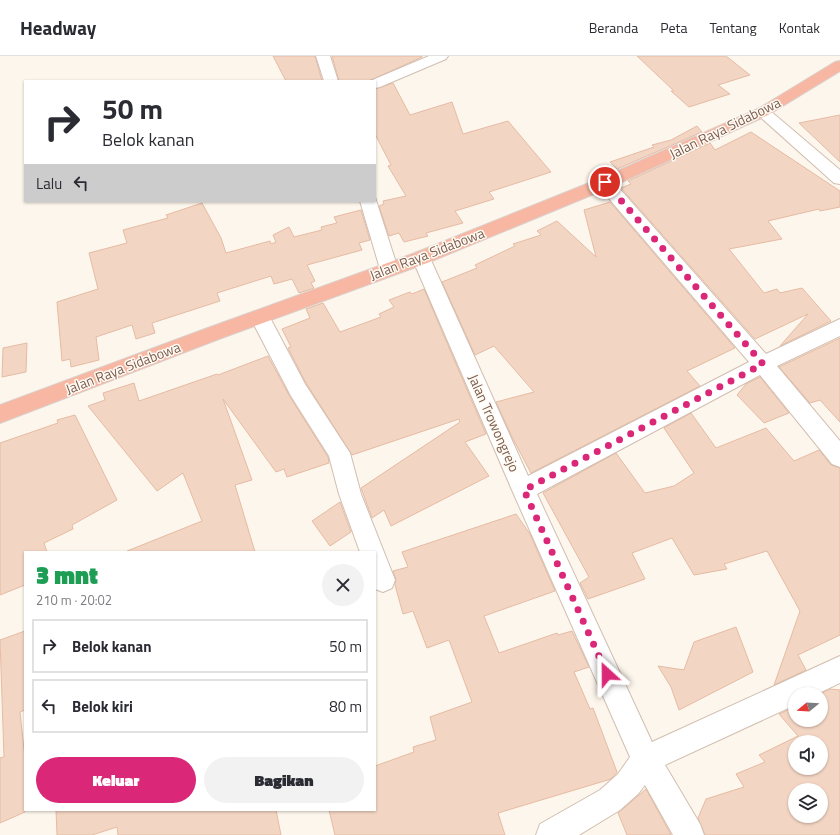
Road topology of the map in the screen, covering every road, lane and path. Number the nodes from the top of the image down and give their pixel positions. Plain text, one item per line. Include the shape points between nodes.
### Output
1 (323, 56) edge
2 (441, 56) edge
3 (840, 65) edge
4 (331, 80) edge
5 (376, 84) edge
6 (763, 112) junction
7 (840, 179) edge
8 (605, 182) junction
9 (369, 202) edge
10 (421, 258) junction
11 (390, 269) junction
12 (260, 317) junction
13 (840, 327) edge
14 (763, 364) junction
15 (0, 414) edge
16 (840, 457) edge
17 (524, 490) junction
18 (372, 551) edge
19 (840, 669) edge
20 (646, 759) junction
21 (551, 835) edge
22 (689, 835) edge

1 - 4 street
2 - 5 street
3 - 6 highway, Jalan Raya Sidabowa
6 - 7 street
6 - 8 highway, Jalan Raya Sidabowa
8 - 10 highway, Jalan Raya Sidabowa
8 - 14 street
9 - 11 street
10 - 11 highway, Jalan Raya Sidabowa
10 - 17 street, Jalan Trowongrejo
11 - 12 highway, Jalan Raya Sidabowa
12 - 15 highway, Jalan Raya Sidabowa
12 - 18 street via 298,390 338,453
13 - 14 street
14 - 16 street
14 - 17 street
17 - 20 street, Jalan Trowongrejo
19 - 20 street
20 - 21 street via 628,784 610,800
20 - 22 street, Jalan Trowongrejo

